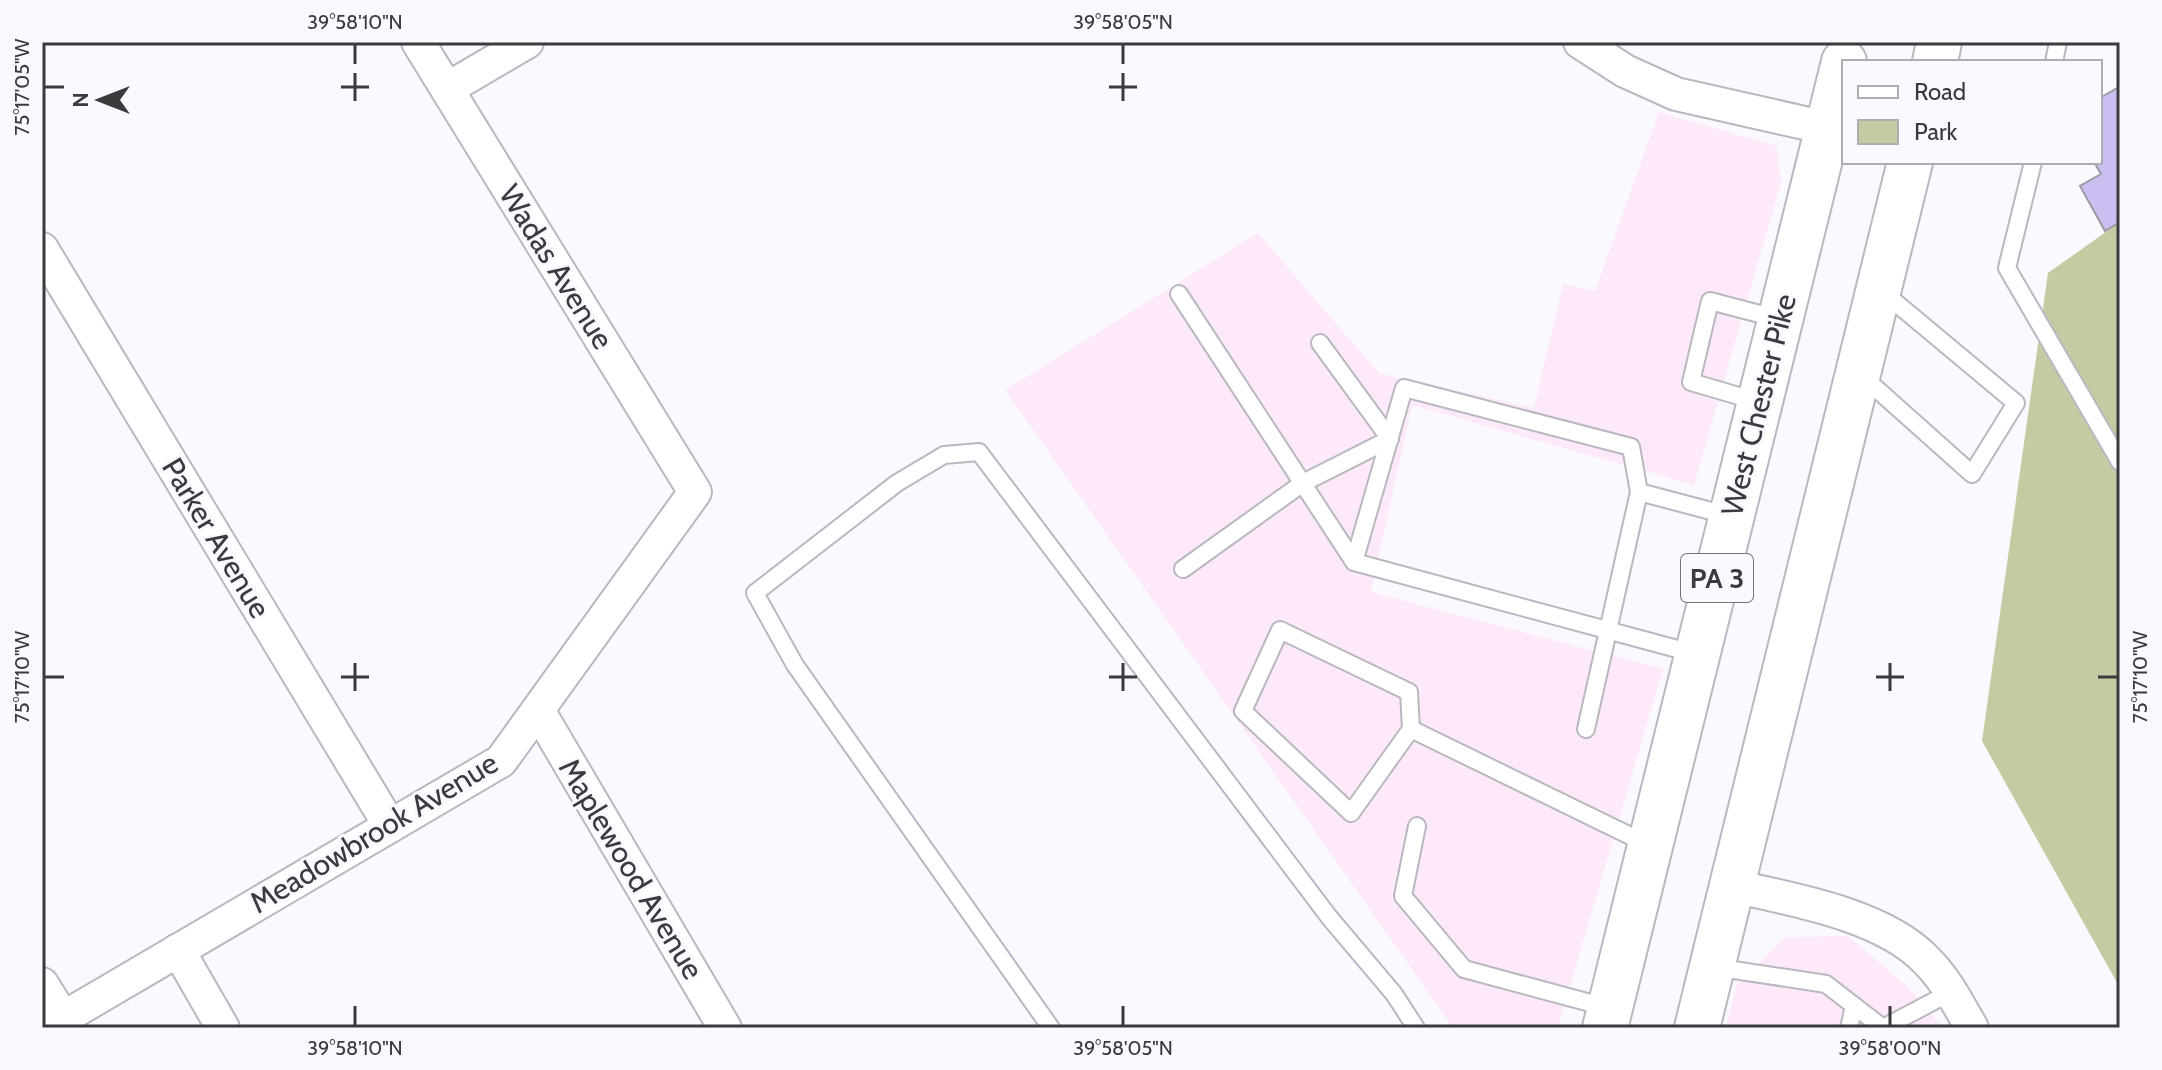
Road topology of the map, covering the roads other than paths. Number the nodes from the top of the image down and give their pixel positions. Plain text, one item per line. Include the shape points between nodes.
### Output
1 (418, 42) edge
2 (527, 42) edge
3 (1580, 42) edge
4 (1842, 79) edge
5 (447, 89) junction
6 (1836, 130) edge
7 (1910, 164) edge
8 (2033, 164) edge
9 (42, 249) edge
10 (1879, 288) junction
11 (1179, 294) dead end
12 (1781, 319) junction
13 (1320, 343) dead end
14 (1859, 372) junction
15 (1760, 402) junction
16 (1390, 439) junction
17 (2120, 462) edge
18 (1303, 483) junction
19 (695, 492) joint
20 (1639, 492) junction
21 (1732, 516) junction
22 (1354, 562) junction
23 (1183, 569) dead end
24 (1608, 630) junction
25 (1698, 655) junction
26 (538, 710) junction
27 (1411, 729) junction
28 (1586, 729) dead end
29 (390, 826) junction
30 (1417, 826) dead end
31 (1651, 846) junction
32 (1732, 886) junction
33 (178, 950) junction
34 (1712, 967) junction
35 (42, 984) edge
36 (1951, 992) junction
37 (1854, 1006) junction
38 (1608, 1018) edge
39 (54, 1023) edge
40 (223, 1028) edge
41 (725, 1028) edge
42 (1051, 1028) edge
43 (1416, 1028) edge
44 (1697, 1028) edge
45 (1849, 1028) edge
46 (1883, 1028) edge
47 (1972, 1028) edge

1 - 5 street, Wadas Avenue
2 - 5 street
3 - 6 street via 1625,71 1676,94
4 - 6 main road, West Chester Pike / PA 3
5 - 19 street, Wadas Avenue
6 - 12 main road, West Chester Pike / PA 3
7 - 10 main road
8 - 17 lane via 2007,268
9 - 29 street, Parker Avenue
10 - 14 main road
10 - 14 lane via 2016,403 1972,474
11 - 18 lane
12 - 15 main road, West Chester Pike / PA 3
12 - 15 lane via 1710,301 1691,382
13 - 16 lane
14 - 32 main road
15 - 21 main road, West Chester Pike / PA 3
16 - 18 lane
16 - 20 lane via 1404,388 1631,447
16 - 22 lane
18 - 22 lane
18 - 23 lane
19 - 26 street, Meadowbrook Avenue
20 - 21 lane
20 - 24 lane
21 - 25 main road, West Chester Pike / PA 3
22 - 24 lane
24 - 25 lane
24 - 28 lane
25 - 31 main road, West Chester Pike / PA 3
26 - 29 street, Meadowbrook Avenue via 501,761
26 - 41 street, Maplewood Avenue
27 - 27 lane via 1409,692 1280,630 1243,711 1351,813
27 - 31 lane
29 - 33 street, Meadowbrook Avenue
30 - 38 lane via 1403,896 1464,969
31 - 38 main road, West Chester Pike / PA 3
32 - 34 main road
32 - 36 street via 1871,923 1926,959
33 - 39 street, Meadowbrook Avenue
33 - 40 street
34 - 37 lane via 1826,984
34 - 44 main road
35 - 39 street
36 - 46 lane
36 - 47 street
37 - 45 lane
37 - 46 lane
42 - 43 lane via 795,665 755,593 897,483 944,455 979,452

